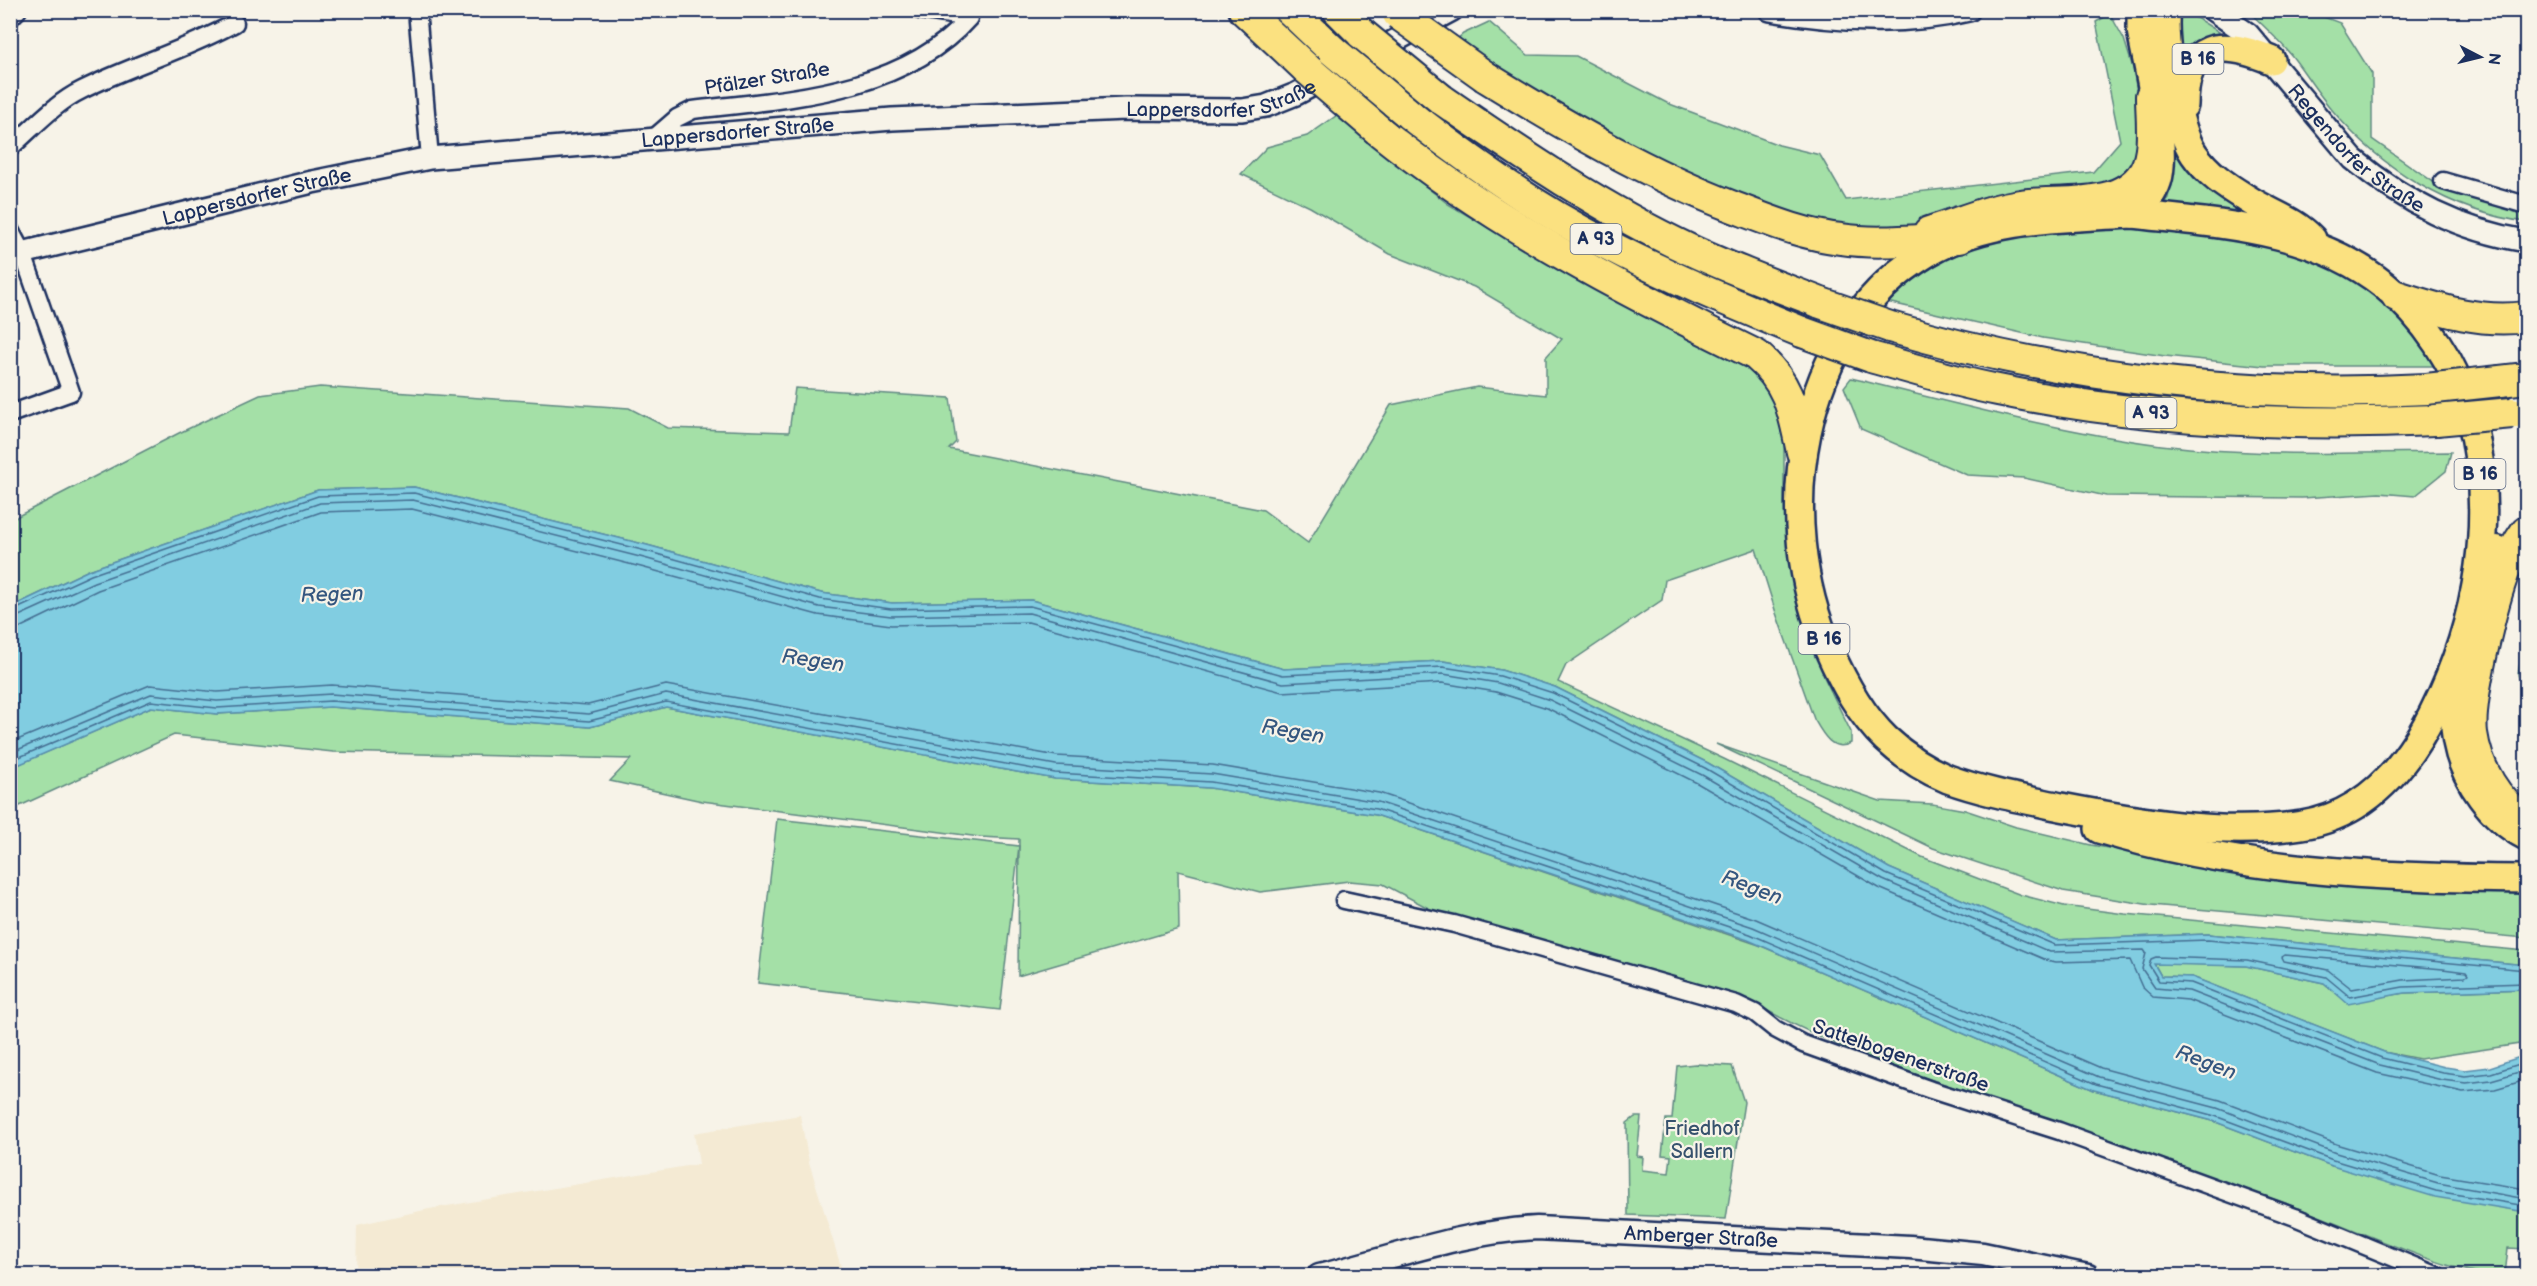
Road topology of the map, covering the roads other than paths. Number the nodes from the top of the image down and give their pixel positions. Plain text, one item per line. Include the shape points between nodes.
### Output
1 (18, 10) edge
2 (417, 10) edge
3 (919, 10) edge
4 (1244, 10) edge
5 (1290, 10) edge
6 (1338, 10) edge
7 (1452, 10) edge
8 (1969, 10) edge
9 (2141, 10) edge
10 (2166, 10) edge
11 (2213, 10) edge
12 (1771, 11) edge
13 (1396, 12) edge
14 (971, 14) edge
15 (10, 18) edge
16 (235, 23) dead end
17 (2271, 60) junction
18 (2151, 96) junction
19 (2186, 133) junction
20 (655, 137) junction
21 (10, 148) edge
22 (430, 158) junction
23 (2443, 181) dead end
24 (2526, 205) edge
25 (2133, 214) junction
26 (10, 230) edge
27 (1959, 238) junction
28 (1901, 240) junction
29 (2526, 241) edge
30 (2319, 246) junction
31 (17, 255) edge
32 (2397, 296) junction
33 (2526, 316) edge
34 (2513, 380) edge
35 (2519, 412) edge
36 (10, 414) edge
37 (1802, 452) junction
38 (2526, 515) edge
39 (2526, 531) edge
40 (2475, 597) junction
41 (2453, 673) junction
42 (2007, 796) junction
43 (2526, 820) edge
44 (2526, 836) edge
45 (2526, 879) edge
46 (1344, 900) dead end
47 (1319, 1275) edge
48 (2088, 1275) edge
49 (2438, 1275) edge

1 - 15 street
2 - 22 street
3 - 14 street, Pfälzer Straße
4 - 37 highway, bridge via 1378,130 1451,185 1627,292 1756,355 1773,369 1785,387
5 - 35 highway, A 93, bridge via 1333,51 1466,158 1600,241 1676,279 1871,357 1997,390 2109,409 2263,423 2358,424
6 - 34 highway, A 93, bridge via 1441,99 1613,210 1690,250 1890,327 2001,355 2158,381 2312,392 2426,389
7 - 20 street, Lappersdorfer Straße via 1296,94 1242,110 1126,109 892,119
8 - 12 street via 1928,17 1866,20
9 - 18 highway, B 16
10 - 19 highway, B 16 via 2164,42
11 - 17 street, Regendorfer Straße via 2247,34
13 - 28 highway, bridge via 1486,77 1629,161 1701,195 1809,234 1868,242
14 - 20 street, Pfälzer Straße via 954,36 928,54 860,83 812,96 693,110
16 - 21 street via 81,90
17 - 19 highway, B 16 via 2230,47 2209,51 2198,59 2188,71 2184,88
17 - 29 street, Regendorfer Straße via 2353,159 2373,176 2430,213 2491,235
18 - 25 highway, B 16 via 2161,169 2147,200
18 - 28 highway via 2151,136 2145,171 2124,192 2102,199 2019,205
19 - 30 highway, B 16 via 2192,151 2207,170 2248,200 2292,222
20 - 22 street, Lappersdorfer Straße
22 - 31 street, Lappersdorfer Straße via 312,182
23 - 24 street
25 - 27 highway, B 16 via 2036,220
25 - 30 highway, B 16 via 2257,230
26 - 31 street
27 - 28 highway
27 - 37 highway, B 16 via 1905,268 1871,300 1830,365
30 - 32 highway, B 16 via 2355,265
31 - 36 street via 71,392
32 - 33 highway via 2478,319
32 - 40 highway, B 16 via 2438,344 2469,410 2482,496
37 - 42 highway, B 16 via 1799,533 1807,586 1818,625 1850,692 1887,740 1920,764 1946,778
38 - 40 highway via 2511,529 2493,557
39 - 43 highway via 2506,567 2475,690 2472,732 2479,761 2495,792
40 - 41 highway, B 16
41 - 42 highway, B 16 via 2407,757 2366,800 2335,817 2301,825 2212,828 2135,820
41 - 44 highway, B 16 via 2457,742 2469,777 2497,814
42 - 45 highway, B 16 via 2125,837 2251,862 2444,879
46 - 49 street, Sattelbogenerstraße via 1454,924 1737,1004 1803,1044 2060,1131 2295,1217
47 - 48 main road, Amberger Straße via 1463,1236 1537,1228 1910,1247 1983,1254

